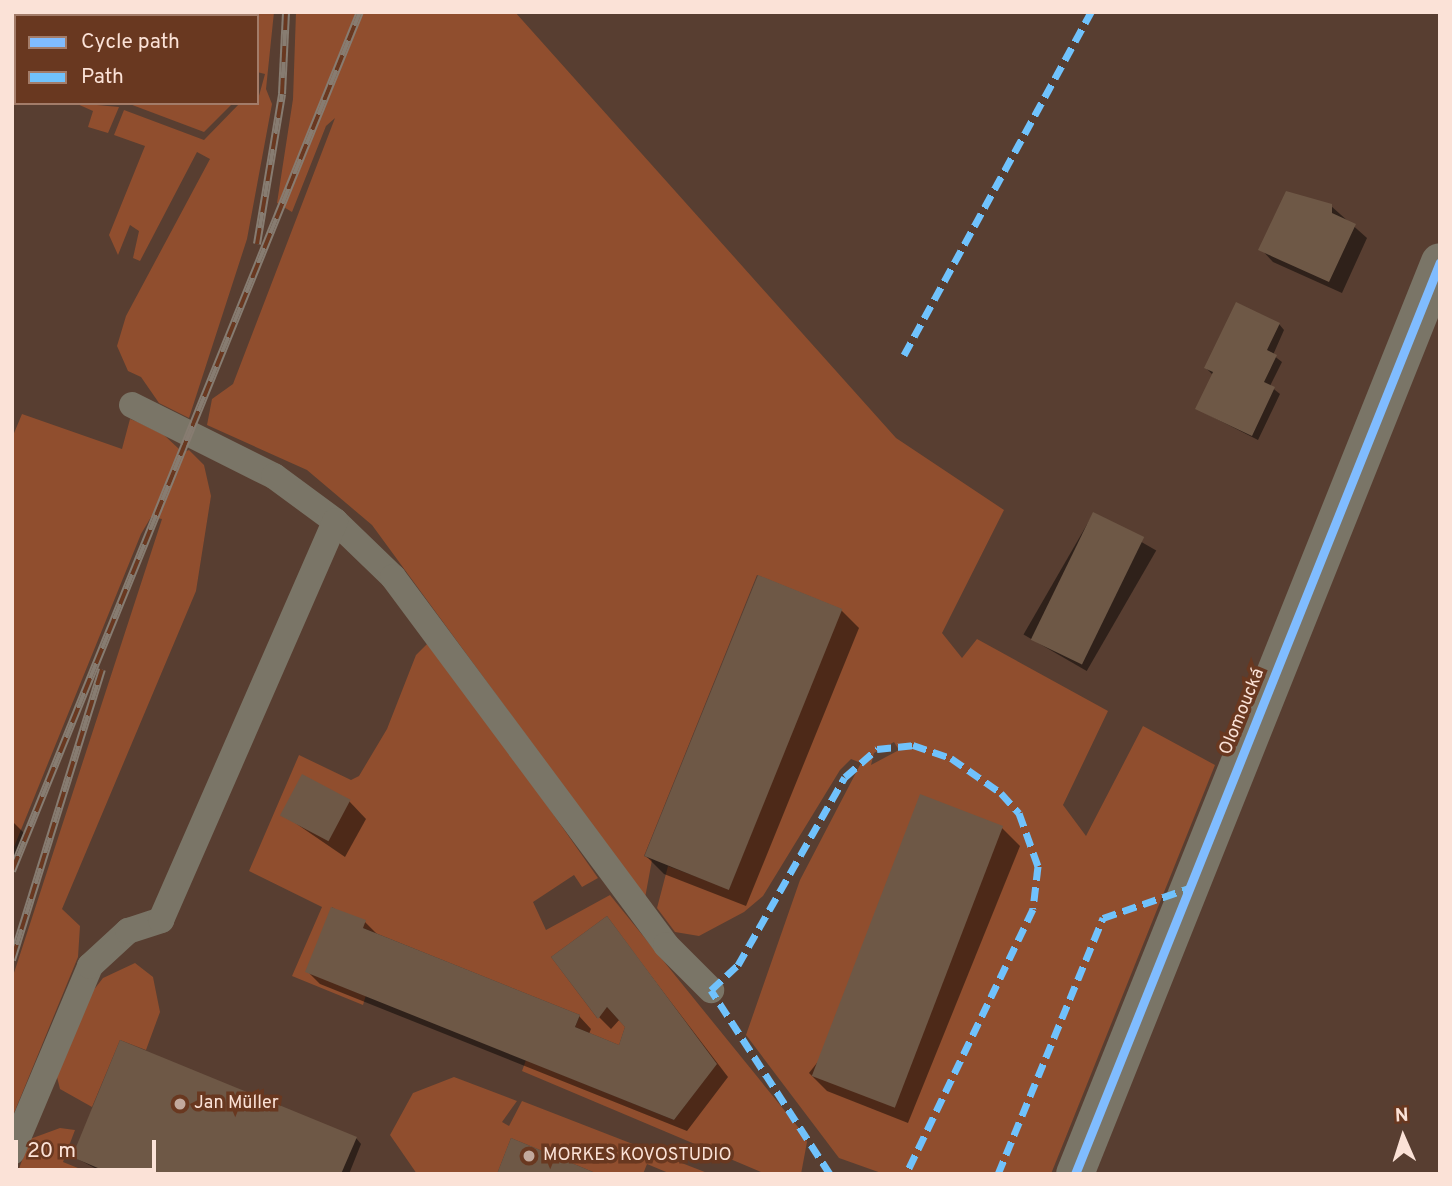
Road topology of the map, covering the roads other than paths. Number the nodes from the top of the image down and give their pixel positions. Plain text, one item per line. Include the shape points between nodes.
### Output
1 (1440, 262) edge
2 (132, 405) dead end
3 (335, 521) junction
4 (711, 990) dead end
5 (12, 1152) edge
6 (1075, 1174) edge

1 - 6 street, Olomoucká
2 - 3 lane via 274,476
3 - 4 lane via 441,635 666,945
3 - 5 lane via 161,920 128,930 90,966

